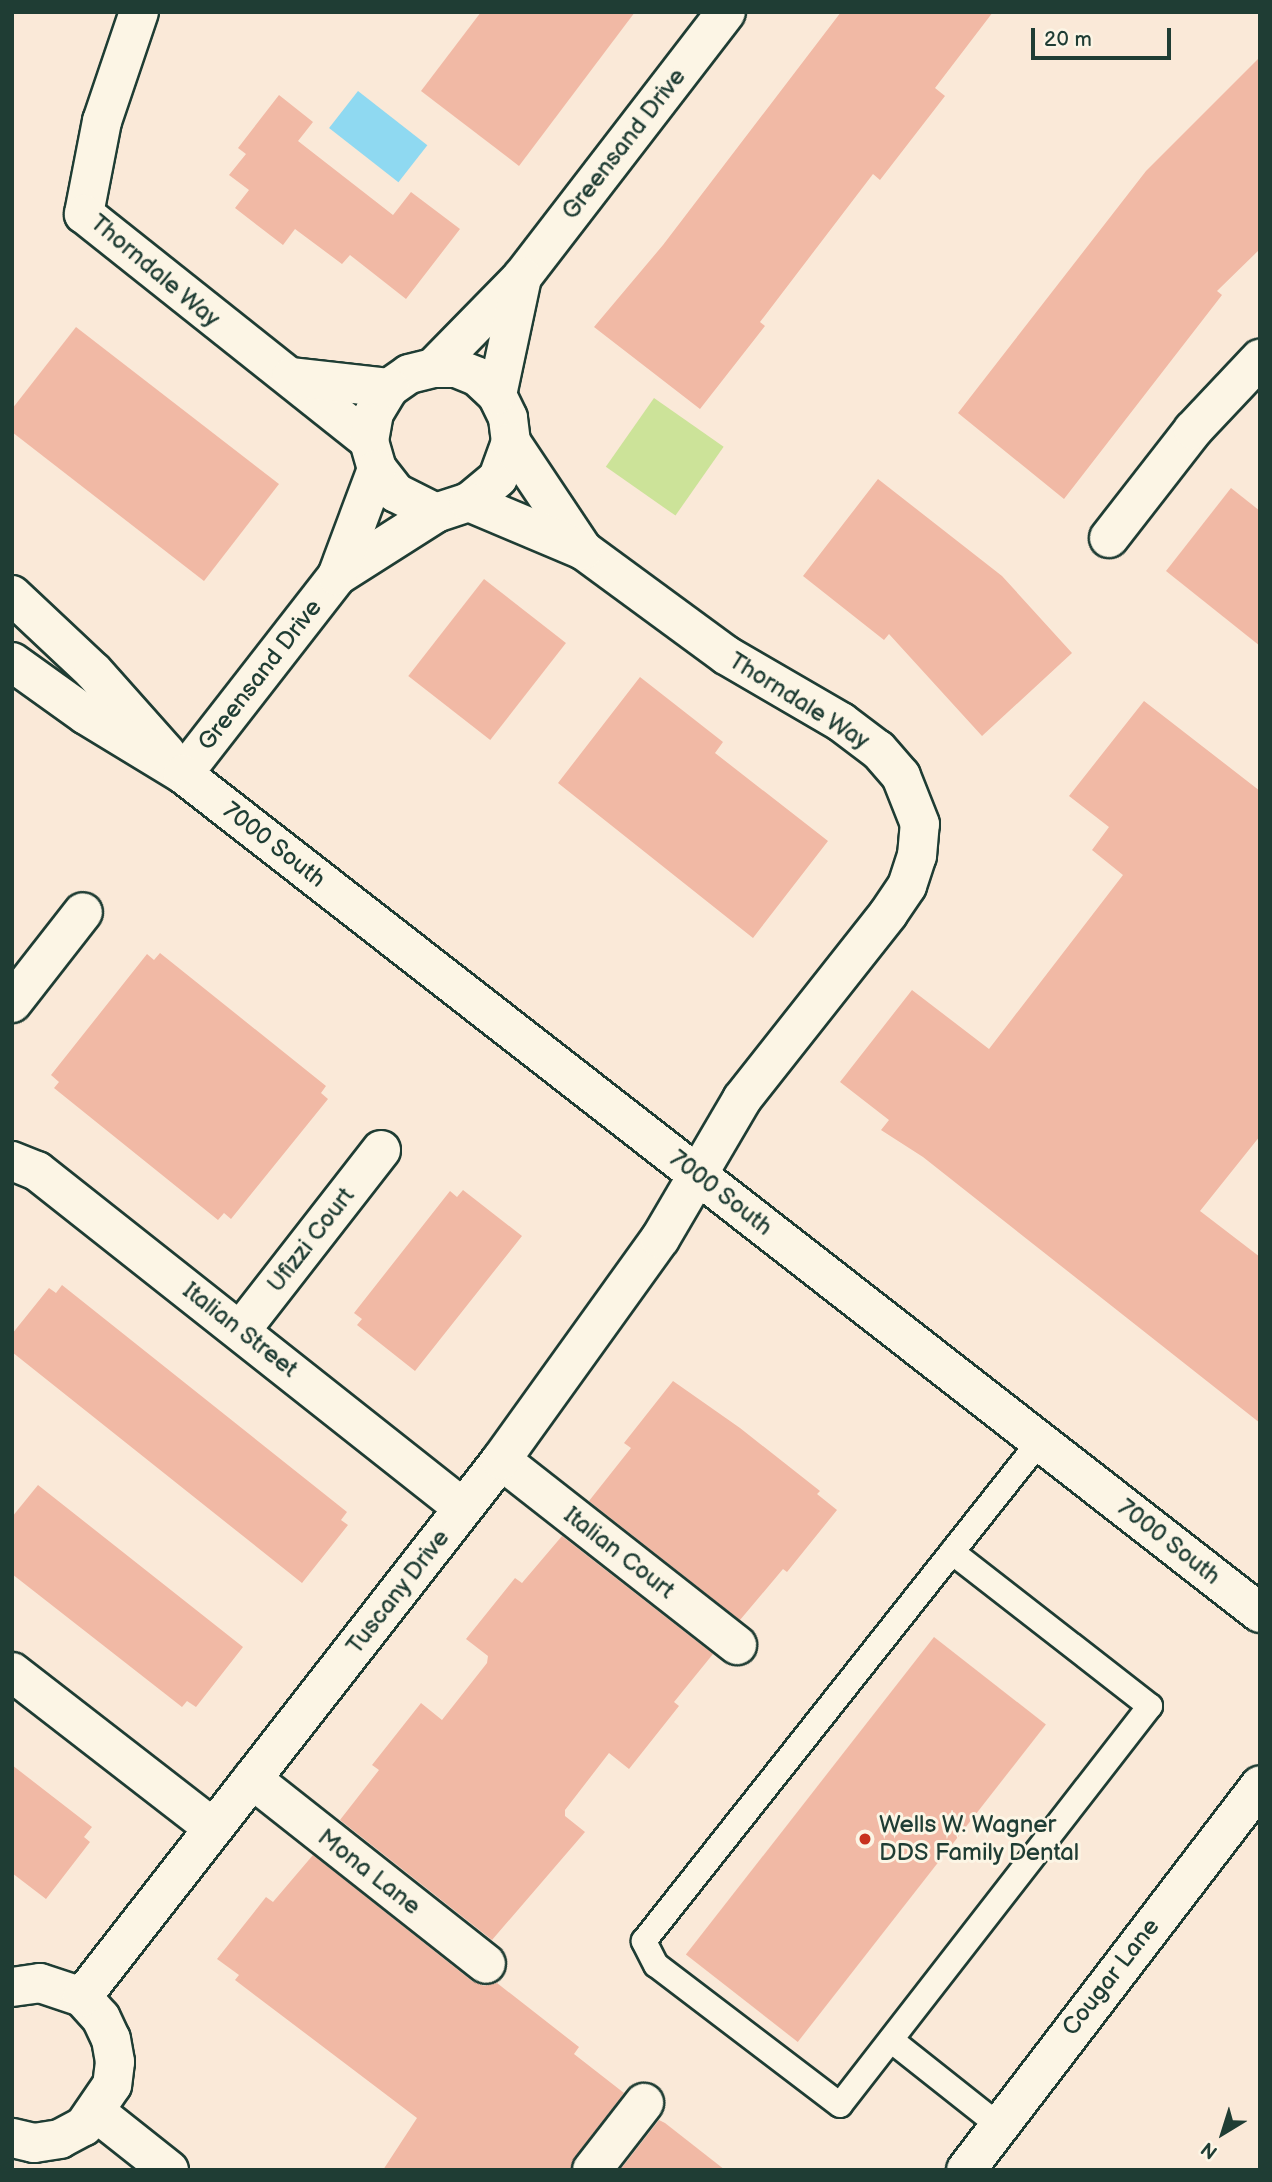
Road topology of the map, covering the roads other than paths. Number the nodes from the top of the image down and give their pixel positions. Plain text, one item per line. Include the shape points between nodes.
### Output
1 (139, 12) edge
2 (726, 12) edge
3 (523, 277) junction
4 (433, 368) junction
5 (291, 377) junction
6 (1252, 382) edge
7 (390, 388) junction
8 (497, 395) junction
9 (511, 442) junction
10 (373, 455) junction
11 (452, 508) junction
12 (1109, 538) dead end
13 (583, 550) junction
14 (337, 576) junction
15 (12, 595) edge
16 (12, 662) edge
17 (183, 774) junction
18 (83, 912) dead end
19 (12, 1003) edge
20 (381, 1150) dead end
21 (12, 1161) edge
22 (698, 1175) junction
23 (241, 1330) junction
24 (1040, 1441) junction
25 (501, 1461) junction
26 (463, 1508) junction
27 (953, 1552) junction
28 (1260, 1613) edge
29 (737, 1645) dead end
30 (12, 1672) edge
31 (252, 1779) junction
32 (1260, 1786) edge
33 (213, 1828) junction
34 (486, 1964) dead end
35 (12, 1987) edge
36 (82, 1997) junction
37 (891, 2040) junction
38 (644, 2103) dead end
39 (97, 2113) junction
40 (997, 2124) junction
41 (12, 2138) edge
42 (169, 2170) edge
43 (592, 2170) edge
44 (966, 2170) edge

1 - 5 street, Thorndale Way via 102,121 84,214
2 - 3 street, Greensand Drive
3 - 4 street, Greensand Drive
3 - 8 street, Greensand Drive
4 - 7 street via 409,374
4 - 8 street via 456,368 478,377
5 - 7 street
5 - 10 street, Thorndale Way
6 - 12 street via 1193,430
7 - 10 street via 374,413
8 - 9 street via 508,418
9 - 11 street via 498,478
9 - 13 street, Thorndale Way
10 - 11 street via 396,493
10 - 14 street, Greensand Drive
11 - 13 street, Thorndale Way
11 - 14 street, Greensand Drive
13 - 22 street, Thorndale Way via 726,655 841,722 878,750 901,776 920,824 917,856 907,886 742,1098
14 - 17 street, Greensand Drive
15 - 17 street, 7000 South via 93,671
16 - 17 street, 7000 South via 86,715
17 - 22 street, 7000 South
18 - 19 street
20 - 23 street, Ufizzi Court
21 - 23 street, Italian Street via 37,1171
22 - 24 street, 7000 South
22 - 25 street, Tuscany Drive via 660,1239
23 - 26 street, Italian Street
24 - 27 lane
24 - 28 street, 7000 South
25 - 26 street, Tuscany Drive
25 - 29 street, Italian Court
26 - 31 street, Tuscany Drive
27 - 37 lane via 1150,1706
27 - 37 lane via 644,1941 656,1965 840,2105
30 - 33 street
31 - 33 street, Tuscany Drive
31 - 34 street, Mona Lane
32 - 40 street, Cougar Lane
33 - 36 street, Tuscany Drive
35 - 36 street via 40,1983
36 - 39 street via 101,2018 115,2062 112,2085
37 - 40 lane
38 - 43 street
39 - 41 street via 60,2139 34,2143
39 - 42 street
40 - 44 street, Cougar Lane

